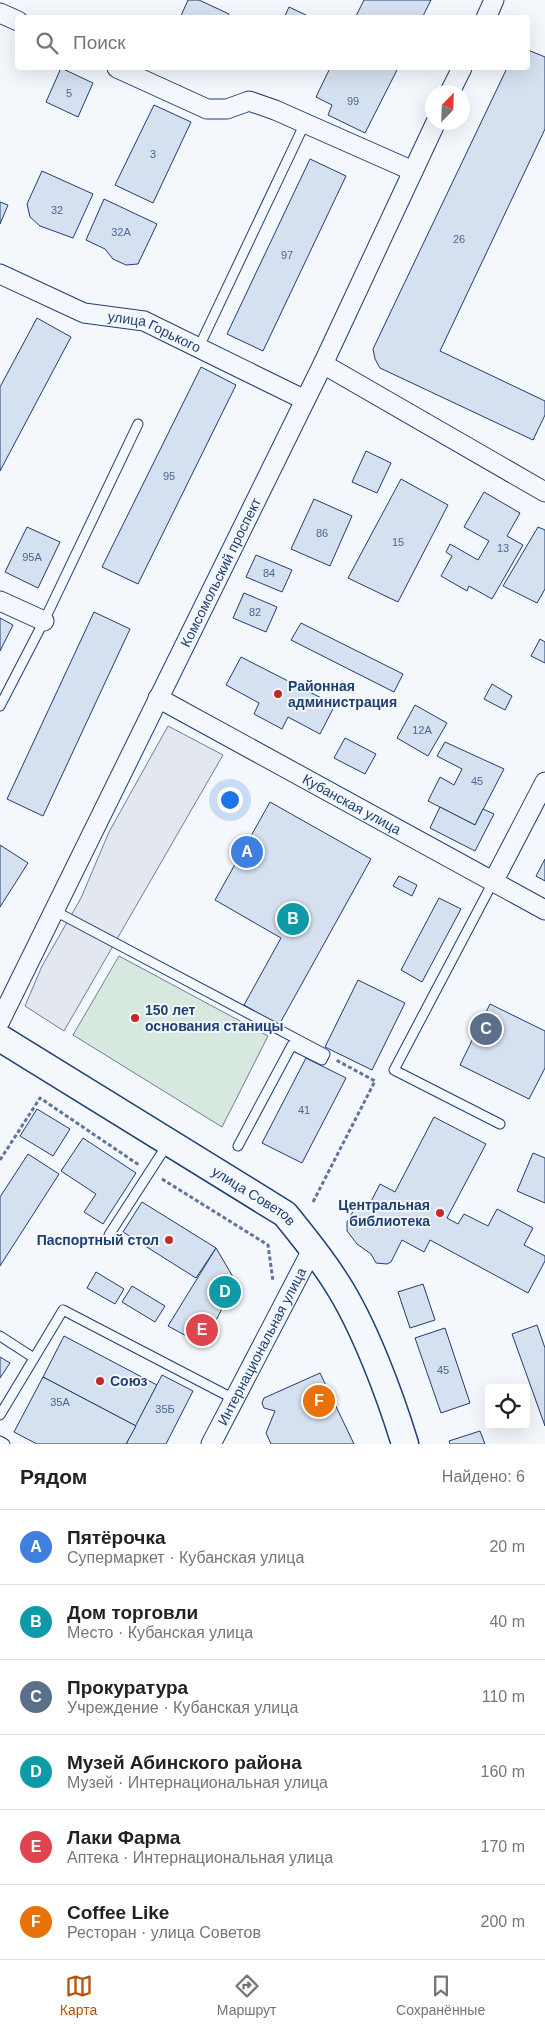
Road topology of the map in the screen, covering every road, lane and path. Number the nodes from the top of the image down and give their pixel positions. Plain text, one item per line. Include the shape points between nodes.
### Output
1 (494, 0) edge
2 (0, 13) edge
3 (487, 15) edge
4 (15, 20) edge
5 (121, 70) edge
6 (461, 70) edge
7 (454, 85) edge
8 (305, 123) junction
9 (432, 130) edge
10 (413, 171) junction
11 (0, 274) edge
12 (198, 349) junction
13 (323, 364) junction
14 (305, 400) junction
15 (138, 424) dead end
16 (545, 492) edge
17 (0, 601) edge
18 (44, 621) junction
19 (158, 698) junction
20 (0, 706) edge
21 (545, 782) edge
22 (493, 882) junction
23 (53, 910) junction
24 (545, 910) edge
25 (0, 1021) edge
26 (0, 1038) edge
27 (325, 1054) junction
28 (500, 1124) dead end
29 (168, 1143) junction
30 (238, 1146) dead end
31 (0, 1160) edge
32 (150, 1172) junction
33 (312, 1202) dead end
34 (109, 1234) dead end
35 (313, 1248) junction
36 (274, 1286) dead end
37 (0, 1336) edge
38 (34, 1358) junction
39 (234, 1399) junction
40 (0, 1415) edge
41 (0, 1441) edge
42 (5, 1444) edge
43 (211, 1444) edge
44 (406, 1444) edge

1 - 3 street
2 - 4 street
5 - 8 street via 207,109 227,109 248,101
6 - 7 street
8 - 10 street
8 - 12 lane
9 - 10 street, Комсомольский проспект
10 - 13 street, Комсомольский проспект
11 - 12 street, улица Горького via 84,313 144,321
12 - 14 street, улица Горького
13 - 14 street, Комсомольский проспект
13 - 16 street
14 - 19 street, Комсомольский проспект
15 - 18 lane
17 - 18 street
18 - 20 lane
19 - 22 street, Кубанская улица
19 - 23 street, Комсомольский проспект
21 - 22 street
22 - 24 street, Кубанская улица
22 - 28 lane via 394,1070
23 - 25 street, Комсомольский проспект
23 - 27 lane
26 - 29 main road, улица Советов
27 - 30 lane via 322,1060 292,1045
27 - 33 path via 375,1081
29 - 32 lane
29 - 35 main road, улица Советов via 285,1214
31 - 32 path via 40,1098
32 - 34 lane
32 - 36 path via 268,1245
35 - 39 street, Интернациональная улица
35 - 44 main road, улица Советов via 337,1284 370,1349
37 - 38 lane
38 - 39 lane via 63,1310
38 - 40 lane
39 - 43 street, Интернациональная улица
41 - 42 lane

